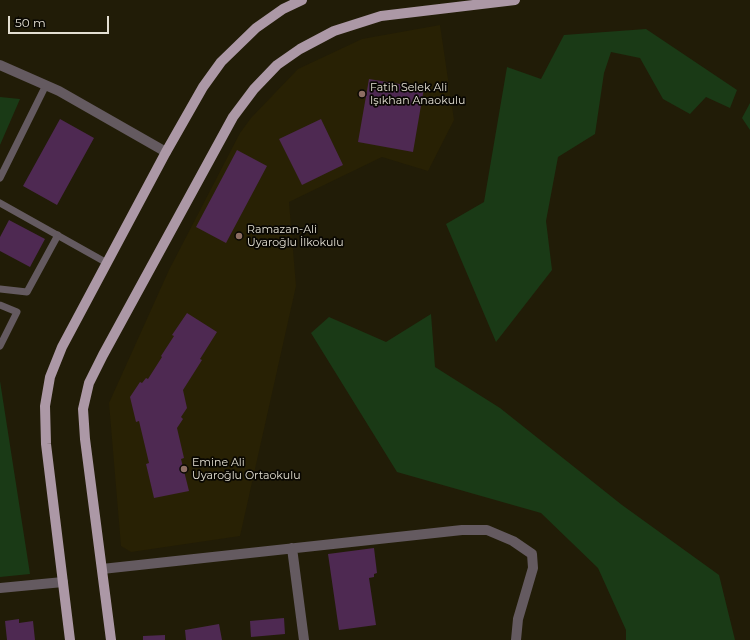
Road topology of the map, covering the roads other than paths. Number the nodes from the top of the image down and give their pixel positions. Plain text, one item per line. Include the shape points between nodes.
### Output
1 (302, 0) edge
2 (515, 0) edge
3 (0, 65) edge
4 (46, 84) junction
5 (166, 152) junction
6 (0, 178) edge
7 (0, 203) edge
8 (58, 235) junction
9 (107, 263) junction
10 (0, 289) edge
11 (0, 305) edge
12 (0, 346) edge
13 (292, 548) junction
14 (102, 568) junction
15 (63, 582) junction
16 (0, 588) edge
17 (70, 640) edge
18 (111, 640) edge
19 (304, 640) edge
20 (516, 640) edge

1 - 5 main road via 283,9 256,28 221,62 203,87
2 - 14 main road via 381,16 334,31 277,65 254,89 233,117 89,383 84,409 85,439
3 - 4 street
4 - 5 street
4 - 6 lane
5 - 9 main road
7 - 8 lane
8 - 9 lane
8 - 10 lane via 27,292
9 - 15 main road via 62,347 50,377 45,406 46,444
11 - 12 lane via 17,312
13 - 14 street
13 - 19 street
13 - 20 street via 462,530 487,530 513,541 532,554 533,568 518,619
14 - 18 main road
15 - 16 street
15 - 17 main road

